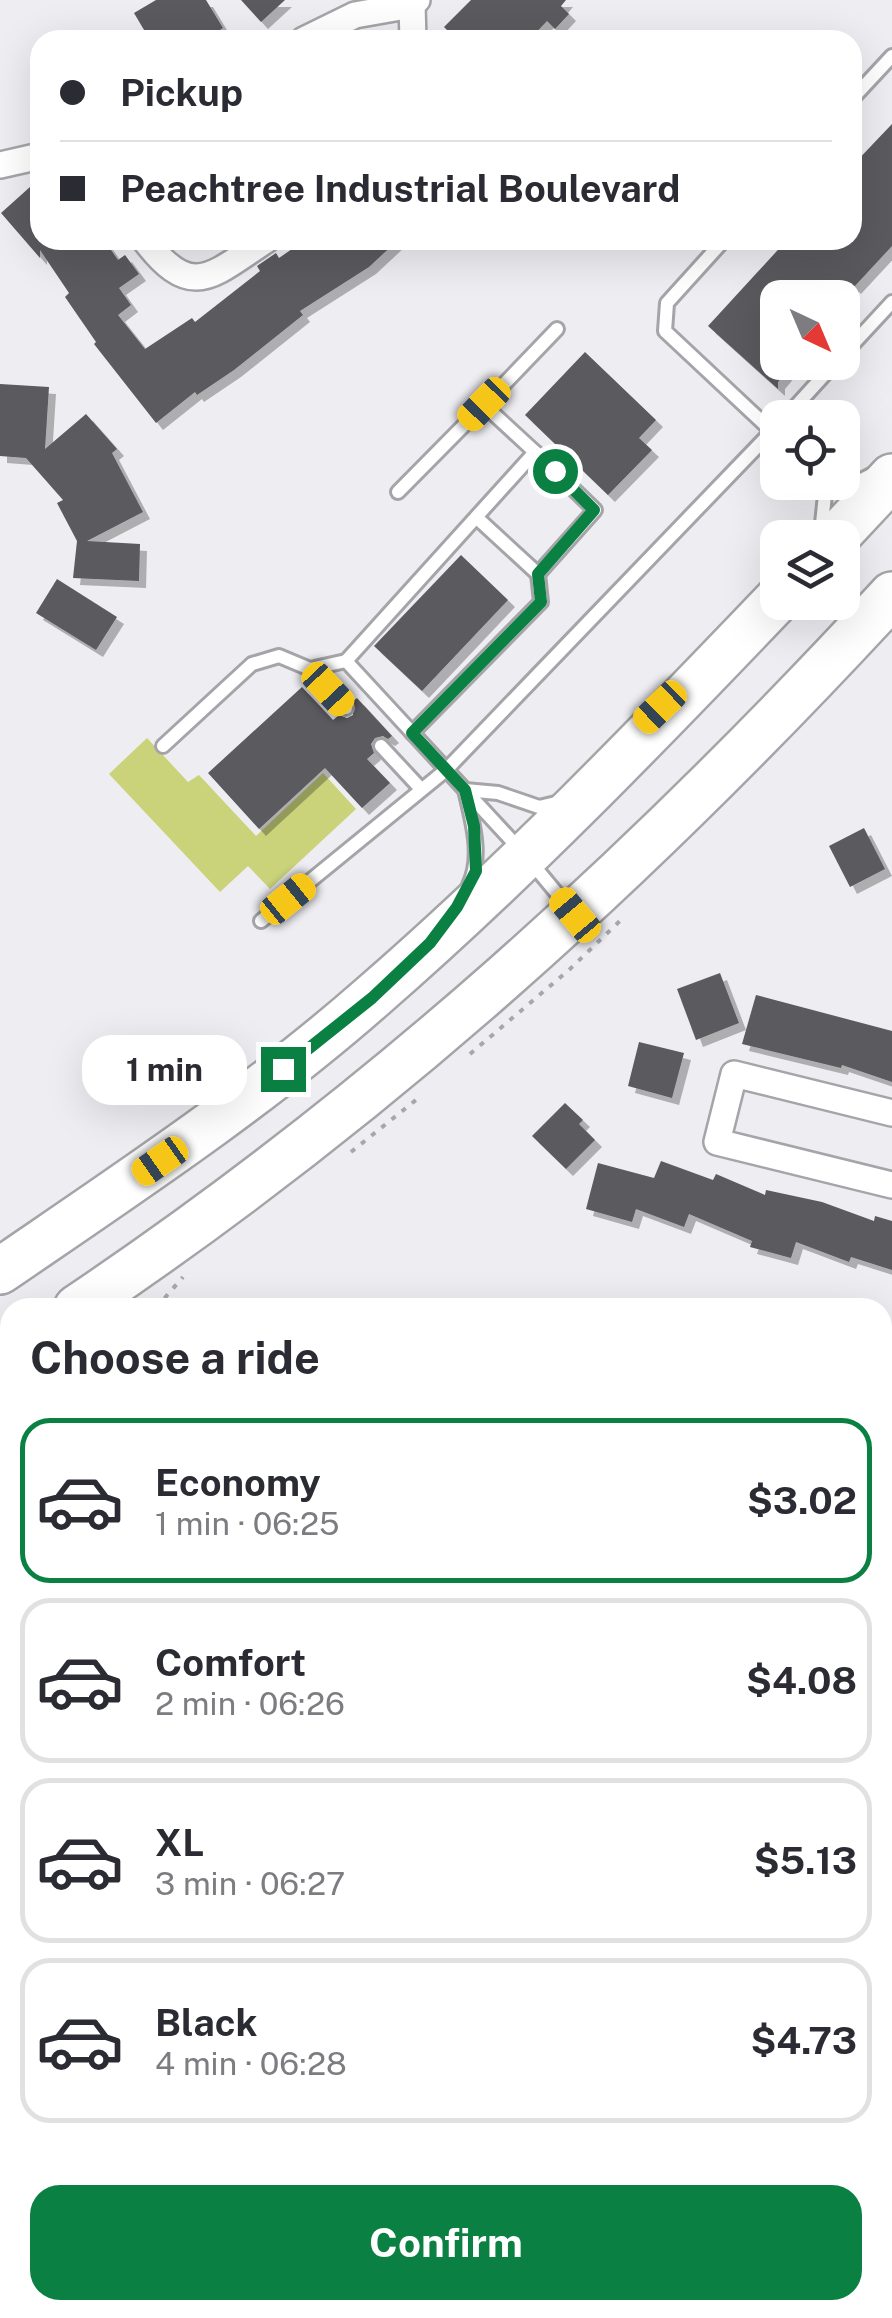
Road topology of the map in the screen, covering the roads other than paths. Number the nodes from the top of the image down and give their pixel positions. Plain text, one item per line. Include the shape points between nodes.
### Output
1 (414, 2) edge
2 (326, 30) edge
3 (413, 30) edge
4 (892, 56) edge
5 (862, 88) edge
6 (30, 158) edge
7 (0, 165) edge
8 (154, 250) edge
9 (250, 250) edge
10 (715, 250) edge
11 (892, 302) edge
12 (557, 329) dead end
13 (860, 337) edge
14 (820, 380) edge
15 (801, 400) edge
16 (484, 404) junction
17 (760, 417) edge
18 (760, 447) edge
19 (535, 452) junction
20 (892, 462) edge
21 (892, 477) edge
22 (860, 480) edge
23 (398, 492) dead end
24 (476, 517) junction
25 (852, 520) edge
26 (538, 574) junction
27 (892, 595) edge
28 (760, 615) edge
29 (760, 616) edge
30 (346, 660) junction
31 (310, 670) junction
32 (346, 708) dead end
33 (412, 733) junction
34 (163, 746) dead end
35 (381, 746) dead end
36 (446, 770) junction
37 (421, 789) junction
38 (465, 790) junction
39 (526, 855) junction
40 (575, 915) junction
41 (261, 921) dead end
42 (430, 943) junction
43 (892, 1113) edge
44 (892, 1185) edge
45 (0, 1271) edge
46 (91, 1298) edge

1 - 2 street
1 - 3 street
4 - 5 lane
6 - 7 street
8 - 9 street via 174,273 198,279
10 - 17 lane via 667,303 665,331
11 - 13 lane
12 - 16 lane
14 - 15 lane
16 - 19 lane
16 - 23 lane
18 - 36 lane
19 - 24 lane
19 - 26 lane via 594,510
20 - 22 lane
21 - 25 highway
24 - 26 lane
24 - 30 lane
26 - 33 lane via 541,602
27 - 40 highway
28 - 38 lane via 562,802 539,807
29 - 39 highway
30 - 31 lane
30 - 33 lane
31 - 32 lane
31 - 34 lane via 279,656 252,664
33 - 36 lane
35 - 37 lane
36 - 37 lane
36 - 38 lane
37 - 41 lane
38 - 39 lane
38 - 42 lane via 476,871
39 - 40 lane
39 - 42 highway
40 - 46 highway via 349,1110
42 - 45 highway via 223,1117
43 - 44 street via 734,1074 717,1142

